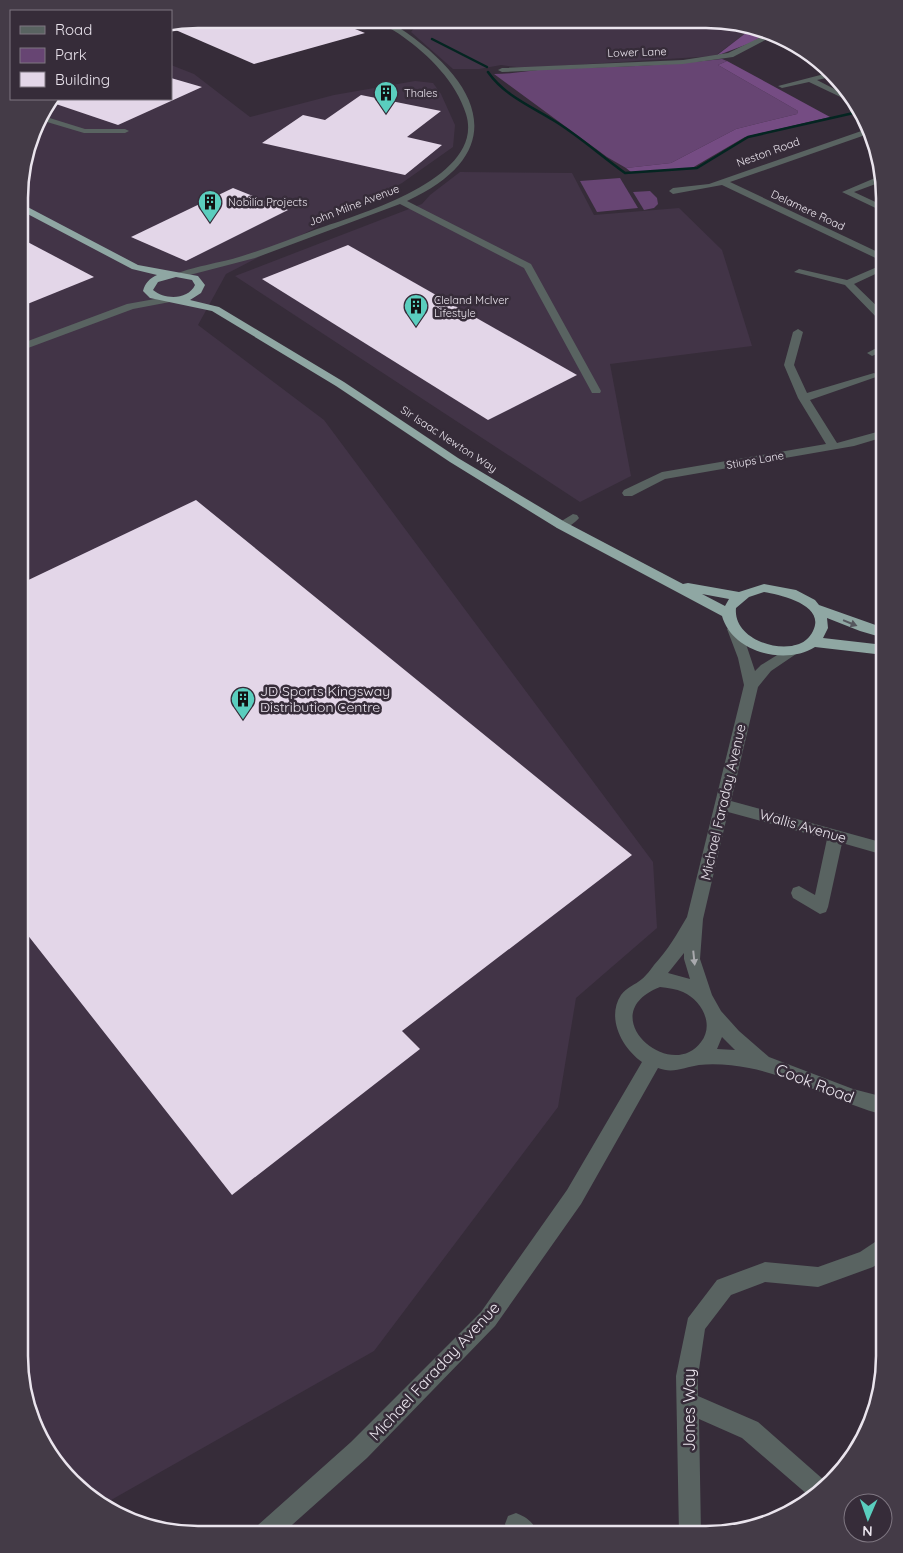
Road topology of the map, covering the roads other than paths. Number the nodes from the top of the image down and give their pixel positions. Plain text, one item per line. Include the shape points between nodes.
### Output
1 (395, 28) edge
2 (764, 38) edge
3 (505, 69) dead end
4 (825, 76) edge
5 (811, 80) junction
6 (782, 86) dead end
7 (841, 95) edge
8 (47, 119) edge
9 (126, 131) dead end
10 (863, 133) edge
11 (721, 181) junction
12 (875, 181) edge
13 (673, 191) dead end
14 (400, 201) junction
15 (876, 205) edge
16 (28, 210) edge
17 (876, 254) edge
18 (135, 266) junction
19 (219, 268) junction
20 (876, 271) edge
21 (800, 272) dead end
22 (182, 274) junction
23 (170, 275) junction
24 (848, 283) junction
25 (200, 286) junction
26 (149, 287) junction
27 (166, 300) junction
28 (177, 300) junction
29 (131, 306) junction
30 (215, 309) junction
31 (876, 311) edge
32 (798, 332) dead end
33 (28, 345) edge
34 (876, 351) edge
35 (872, 353) dead end
36 (874, 376) dead end
37 (596, 391) dead end
38 (804, 398) junction
39 (876, 436) edge
40 (833, 446) junction
41 (628, 493) dead end
42 (572, 518) dead end
43 (561, 525) junction
44 (672, 584) junction
45 (739, 596) junction
46 (818, 609) junction
47 (728, 613) junction
48 (734, 629) junction
49 (876, 631) edge
50 (814, 642) junction
51 (876, 649) edge
52 (794, 650) junction
53 (751, 685) junction
54 (722, 804) junction
55 (836, 836) junction
56 (875, 848) edge
57 (799, 893) dead end
58 (695, 918) junction
59 (650, 982) junction
60 (704, 997) junction
61 (715, 1017) junction
62 (698, 1056) junction
63 (654, 1058) junction
64 (765, 1064) junction
65 (865, 1102) junction
66 (875, 1104) edge
67 (875, 1109) edge
68 (875, 1253) edge
69 (688, 1403) junction
70 (814, 1486) edge
71 (274, 1526) edge
72 (690, 1526) edge

1 - 14 street, John Milne Avenue via 423,50 448,76 466,105 472,127 468,144 458,161 440,178
2 - 3 street, Lower Lane via 730,55 683,62
4 - 5 street
5 - 6 street
5 - 7 street
8 - 9 street via 84,131
10 - 11 street, Neston Road
11 - 13 street, Neston Road via 710,186
11 - 17 street, Delamere Road
12 - 15 street via 846,192
14 - 19 street, John Milne Avenue
14 - 37 street via 528,266
16 - 18 highway
18 - 23 highway
18 - 26 highway
19 - 22 street, John Milne Avenue
19 - 25 street, John Milne Avenue
20 - 24 street
21 - 24 street
22 - 23 highway
22 - 25 highway via 195,278
23 - 26 highway
24 - 31 street
25 - 28 highway via 192,295
25 - 30 highway, Sir Isaac Newton Way
26 - 27 highway via 154,297
26 - 29 street
27 - 28 highway
27 - 29 street
28 - 30 highway, Sir Isaac Newton Way
29 - 33 street
30 - 43 highway, Sir Isaac Newton Way via 340,384 454,460
32 - 38 street via 789,364
34 - 35 street
36 - 38 street
38 - 40 street
39 - 40 street, Stiups Lane
40 - 41 street, Stiups Lane via 662,476
42 - 43 street
43 - 44 highway, Sir Isaac Newton Way
44 - 45 highway, Sir Isaac Newton Way
44 - 47 highway, Sir Isaac Newton Way
45 - 46 highway via 757,590 780,589 795,593
45 - 47 highway
46 -> 49 highway
46 - 50 highway via 823,627
47 - 48 highway
48 - 52 highway via 753,644 767,649
48 - 53 street
50 - 51 highway
50 - 52 highway
52 - 53 street via 766,668
53 - 54 street, Michael Faraday Avenue
54 - 55 street, Wallis Avenue
54 - 58 street, Michael Faraday Avenue
55 - 56 street, Wallis Avenue
55 - 57 street via 820,907
58 - 59 street, Michael Faraday Avenue via 675,953
58 -> 60 street, Michael Faraday Avenue via 692,959
59 - 60 street via 676,982
59 - 63 street via 631,994 622,1016 632,1043
60 - 61 street
61 - 62 street via 713,1041
61 - 64 street, Cook Road
62 - 63 street via 677,1063
62 - 64 street, Cook Road via 720,1056
63 - 71 street, Michael Faraday Avenue via 574,1197 488,1319 359,1450
64 - 65 street, Cook Road
65 - 66 street, Cook Road
65 - 67 street, Cook Road
68 - 69 street, Jones Way via 866,1260 818,1277 765,1272 724,1286 695,1325 687,1376
69 - 70 street via 750,1430
69 - 72 street, Jones Way

